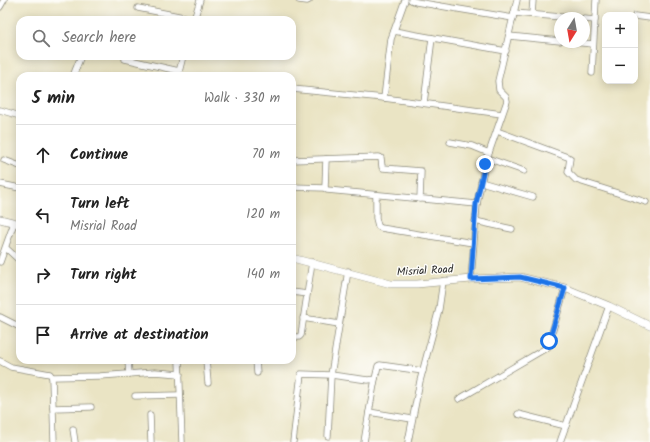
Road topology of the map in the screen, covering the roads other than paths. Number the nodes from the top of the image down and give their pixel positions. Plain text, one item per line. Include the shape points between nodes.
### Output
1 (4, 0) edge
2 (200, 0) edge
3 (299, 0) edge
4 (309, 0) edge
5 (405, 0) edge
6 (411, 0) edge
7 (516, 0) edge
8 (533, 0) edge
9 (596, 0) edge
10 (0, 7) edge
11 (138, 8) dead end
12 (532, 14) junction
13 (513, 15) junction
14 (179, 16) edge
15 (195, 16) edge
16 (554, 16) edge
17 (638, 16) edge
18 (650, 18) edge
19 (590, 20) edge
20 (594, 20) junction
21 (394, 31) junction
22 (509, 36) junction
23 (432, 38) junction
24 (554, 40) edge
25 (590, 44) edge
26 (593, 44) junction
27 (506, 51) junction
28 (79, 60) edge
29 (129, 60) edge
30 (182, 60) edge
31 (75, 72) edge
32 (174, 72) edge
33 (178, 72) edge
34 (592, 72) dead end
35 (296, 89) edge
36 (384, 98) junction
37 (424, 103) junction
38 (0, 110) edge
39 (502, 114) junction
40 (16, 115) edge
41 (497, 131) junction
42 (450, 142) dead end
43 (488, 155) junction
44 (326, 159) junction
45 (4, 160) dead end
46 (296, 160) edge
47 (16, 164) edge
48 (524, 171) dead end
49 (481, 182) junction
50 (0, 184) edge
51 (16, 187) edge
52 (296, 187) edge
53 (325, 188) junction
54 (376, 196) junction
55 (533, 197) dead end
56 (420, 199) junction
57 (646, 202) dead end
58 (476, 204) junction
59 (0, 219) edge
60 (475, 221) junction
61 (16, 224) edge
62 (16, 226) edge
63 (512, 229) dead end
64 (473, 243) junction
65 (6, 248) junction
66 (16, 257) edge
67 (296, 259) edge
68 (0, 262) edge
69 (312, 262) junction
70 (348, 271) junction
71 (471, 279) junction
72 (443, 281) junction
73 (565, 288) junction
74 (296, 293) edge
75 (307, 294) junction
76 (608, 306) junction
77 (0, 317) edge
78 (303, 318) junction
79 (339, 324) junction
80 (16, 325) edge
81 (650, 326) edge
82 (296, 336) edge
83 (0, 361) edge
84 (128, 364) edge
85 (179, 364) edge
86 (206, 364) edge
87 (256, 364) edge
88 (423, 371) junction
89 (257, 372) dead end
90 (129, 374) junction
91 (180, 374) junction
92 (331, 375) junction
93 (52, 377) junction
94 (375, 379) junction
95 (208, 383) dead end
96 (180, 395) junction
97 (135, 396) dead end
98 (459, 399) dead end
99 (91, 407) dead end
100 (53, 408) junction
101 (369, 412) junction
102 (150, 414) dead end
103 (518, 414) dead end
104 (412, 419) junction
105 (566, 426) junction
106 (73, 429) dead end
107 (328, 436) dead end
108 (54, 442) edge
109 (75, 442) edge
110 (151, 442) edge
111 (182, 442) edge
112 (293, 442) edge
113 (364, 442) edge
114 (408, 442) edge
115 (560, 442) edge

1 - 10 street
2 - 15 street
3 - 4 street
5 - 21 street
6 - 13 street
7 - 13 street
8 - 12 street
9 - 20 street
11 - 14 street
12 - 13 street
12 - 16 street
13 - 22 street
17 - 18 street
19 - 20 street
20 - 26 street
21 - 23 street
21 - 36 street
22 - 24 street
22 - 27 street
23 - 27 street
23 - 37 street
25 - 26 street
26 - 34 street
27 - 39 street via 498,82 499,90 507,99
28 - 31 street
29 - 32 street
30 - 33 street
35 - 36 street
36 - 37 street
37 - 39 street
38 - 40 street
39 - 41 street
41 - 43 street
41 - 57 street via 570,158 568,172 576,180
42 - 43 street via 472,146
43 - 48 street
43 - 49 street
44 - 46 street
44 - 53 street
44 - 56 street via 379,157 383,168 420,170
45 - 47 street
49 - 55 street
49 - 58 street
50 - 51 street
52 - 53 street
53 - 54 street
54 - 56 street
54 - 64 street via 376,218 381,228
56 - 58 street
58 - 60 street
59 - 61 main road
60 - 63 street
60 - 64 street
62 - 65 street
64 - 71 street
65 - 66 street
65 - 68 street
67 - 69 main road, Misrial Road
69 - 70 main road, Misrial Road
69 - 75 street
70 - 72 main road, Misrial Road via 391,284
70 - 79 street
71 - 72 main road, Misrial Road
71 - 73 main road, Misrial Road via 520,277
72 - 88 street via 439,309
73 - 76 main road, Misrial Road
73 - 98 street via 548,347
74 - 75 street
75 - 78 street
76 - 81 main road, Misrial Road
76 - 105 street
77 - 80 street
78 - 79 street
78 - 82 street via 300,336
79 - 92 street
83 - 93 street via 11,366 50,374
84 - 90 street
85 - 91 street
86 - 95 street
87 - 89 street
88 - 94 street via 382,365 378,366
88 - 104 street
90 - 91 street
90 - 93 street
91 - 96 street
92 - 94 street
92 - 107 street
92 - 112 street via 301,374
93 - 100 street
94 - 101 street
96 - 97 street
96 - 111 street
99 - 100 street
100 - 108 street
101 - 104 street
101 - 113 street
102 - 110 street
103 - 105 street
104 - 114 street
105 - 115 street
106 - 109 street

